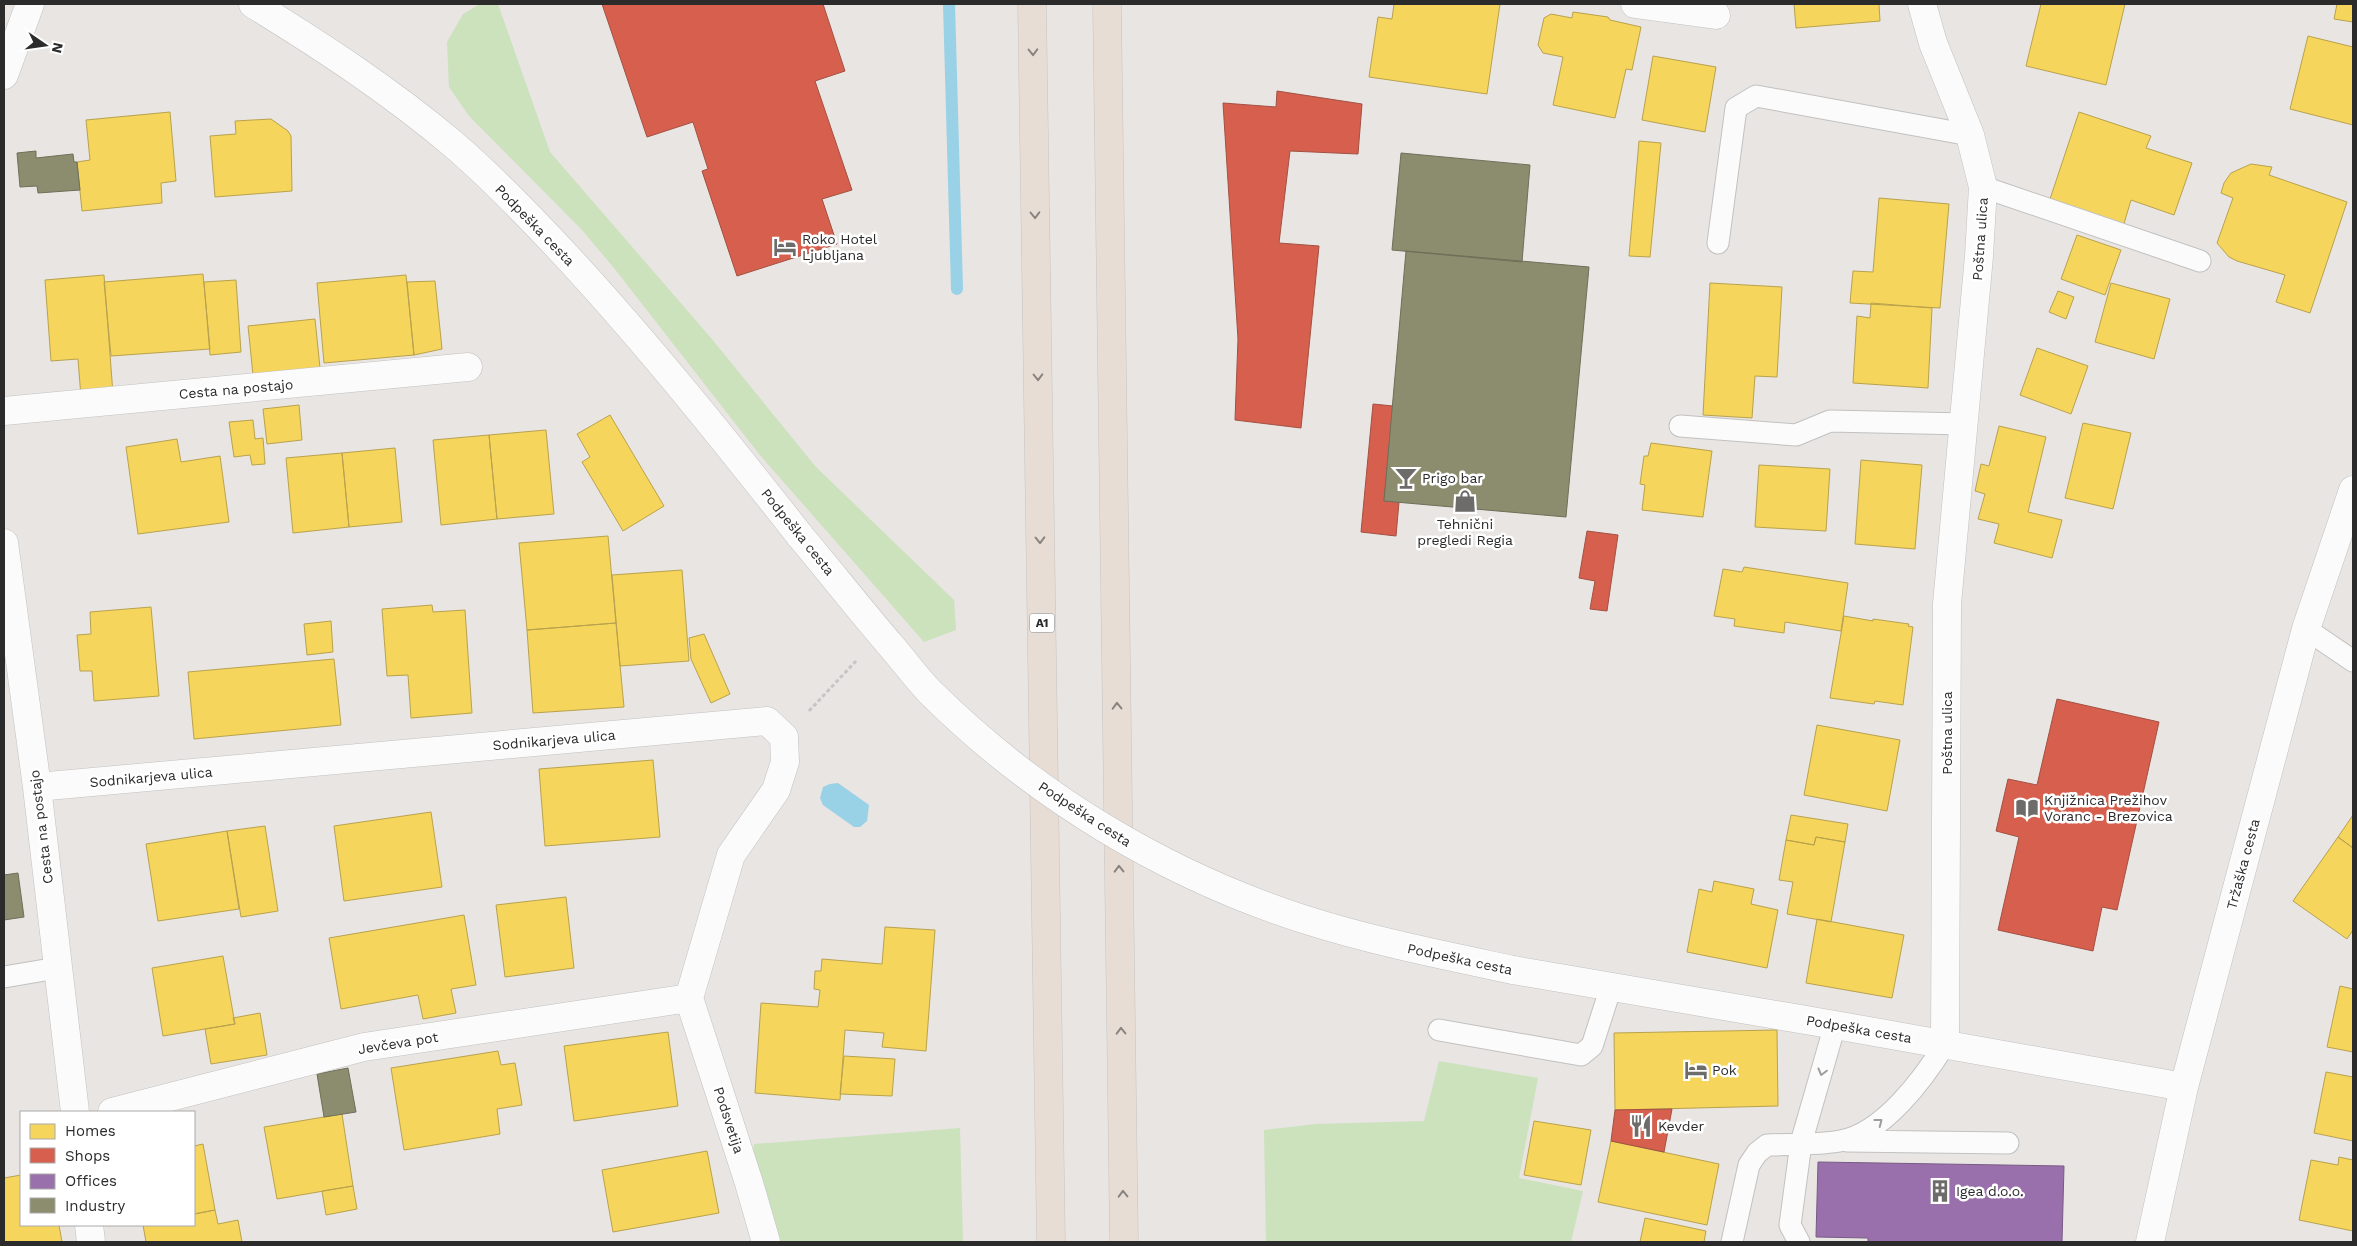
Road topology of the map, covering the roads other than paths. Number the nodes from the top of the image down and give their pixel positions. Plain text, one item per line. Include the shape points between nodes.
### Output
1 (30, 4) edge
2 (253, 4) edge
3 (1032, 4) edge
4 (1107, 4) edge
5 (1635, 4) edge
6 (1922, 4) edge
7 (1716, 15) dead end
8 (4, 75) edge
9 (1970, 135) junction
10 (1983, 187) junction
11 (1718, 243) dead end
12 (2200, 261) dead end
13 (468, 367) dead end
14 (4, 411) edge
15 (1965, 424) junction
16 (1680, 426) dead end
17 (2353, 490) edge
18 (4, 543) edge
19 (2306, 629) junction
20 (2353, 661) edge
21 (37, 787) junction
22 (58, 968) junction
23 (4, 977) edge
24 (1611, 987) junction
25 (689, 998) junction
26 (1835, 1025) junction
27 (1439, 1030) dead end
28 (1945, 1044) junction
29 (2184, 1087) junction
30 (76, 1111) edge
31 (116, 1111) edge
32 (1842, 1141) junction
33 (1801, 1143) junction
34 (2008, 1143) dead end
35 (89, 1226) edge
36 (91, 1242) edge
37 (766, 1242) edge
38 (1051, 1242) edge
39 (1124, 1242) edge
40 (1732, 1242) edge
41 (1799, 1242) edge
42 (2150, 1242) edge

1 - 8 street
2 - 24 street, Podpeška cesta, bridge via 334,53 383,88 453,144 532,219 630,324 930,692 1015,767 1075,811 1135,846 1219,888 1303,919 1398,946
3 -> 38 highway, A1
39 -> 4 highway
5 - 7 street
6 - 9 street, Poštna ulica via 1933,43
9 - 10 street, Poštna ulica
9 - 11 lane via 1756,96 1736,108
10 - 12 lane
10 - 15 street, Poštna ulica
13 - 14 street, Cesta na postajo
15 - 16 lane via 1830,421 1796,434
15 - 28 street, Poštna ulica via 1947,604
17 - 19 street, Tržaška cesta
18 - 21 street, Cesta na postajo
19 - 20 lane
19 - 29 street, Tržaška cesta
21 - 22 street, Cesta na postajo
21 - 25 street, Sodnikarjeva ulica via 767,721 784,736 785,762 776,790 731,855
22 - 23 lane
22 - 30 street, Cesta na postajo
24 - 26 street, Podpeška cesta
24 - 27 lane via 1592,1046 1580,1055
25 - 31 street, Jevčeva pot via 364,1047
25 - 37 street, Podsvetija
26 - 28 street, Podpeška cesta
26 -> 33 lane
28 - 29 street, Podpeška cesta
32 -> 28 lane via 1872,1128 1896,1108 1930,1069
29 - 42 street, Tržaška cesta
32 - 33 lane
32 - 34 lane
33 - 40 lane via 1767,1145 1753,1159
33 - 41 lane via 1790,1225
35 - 36 street

